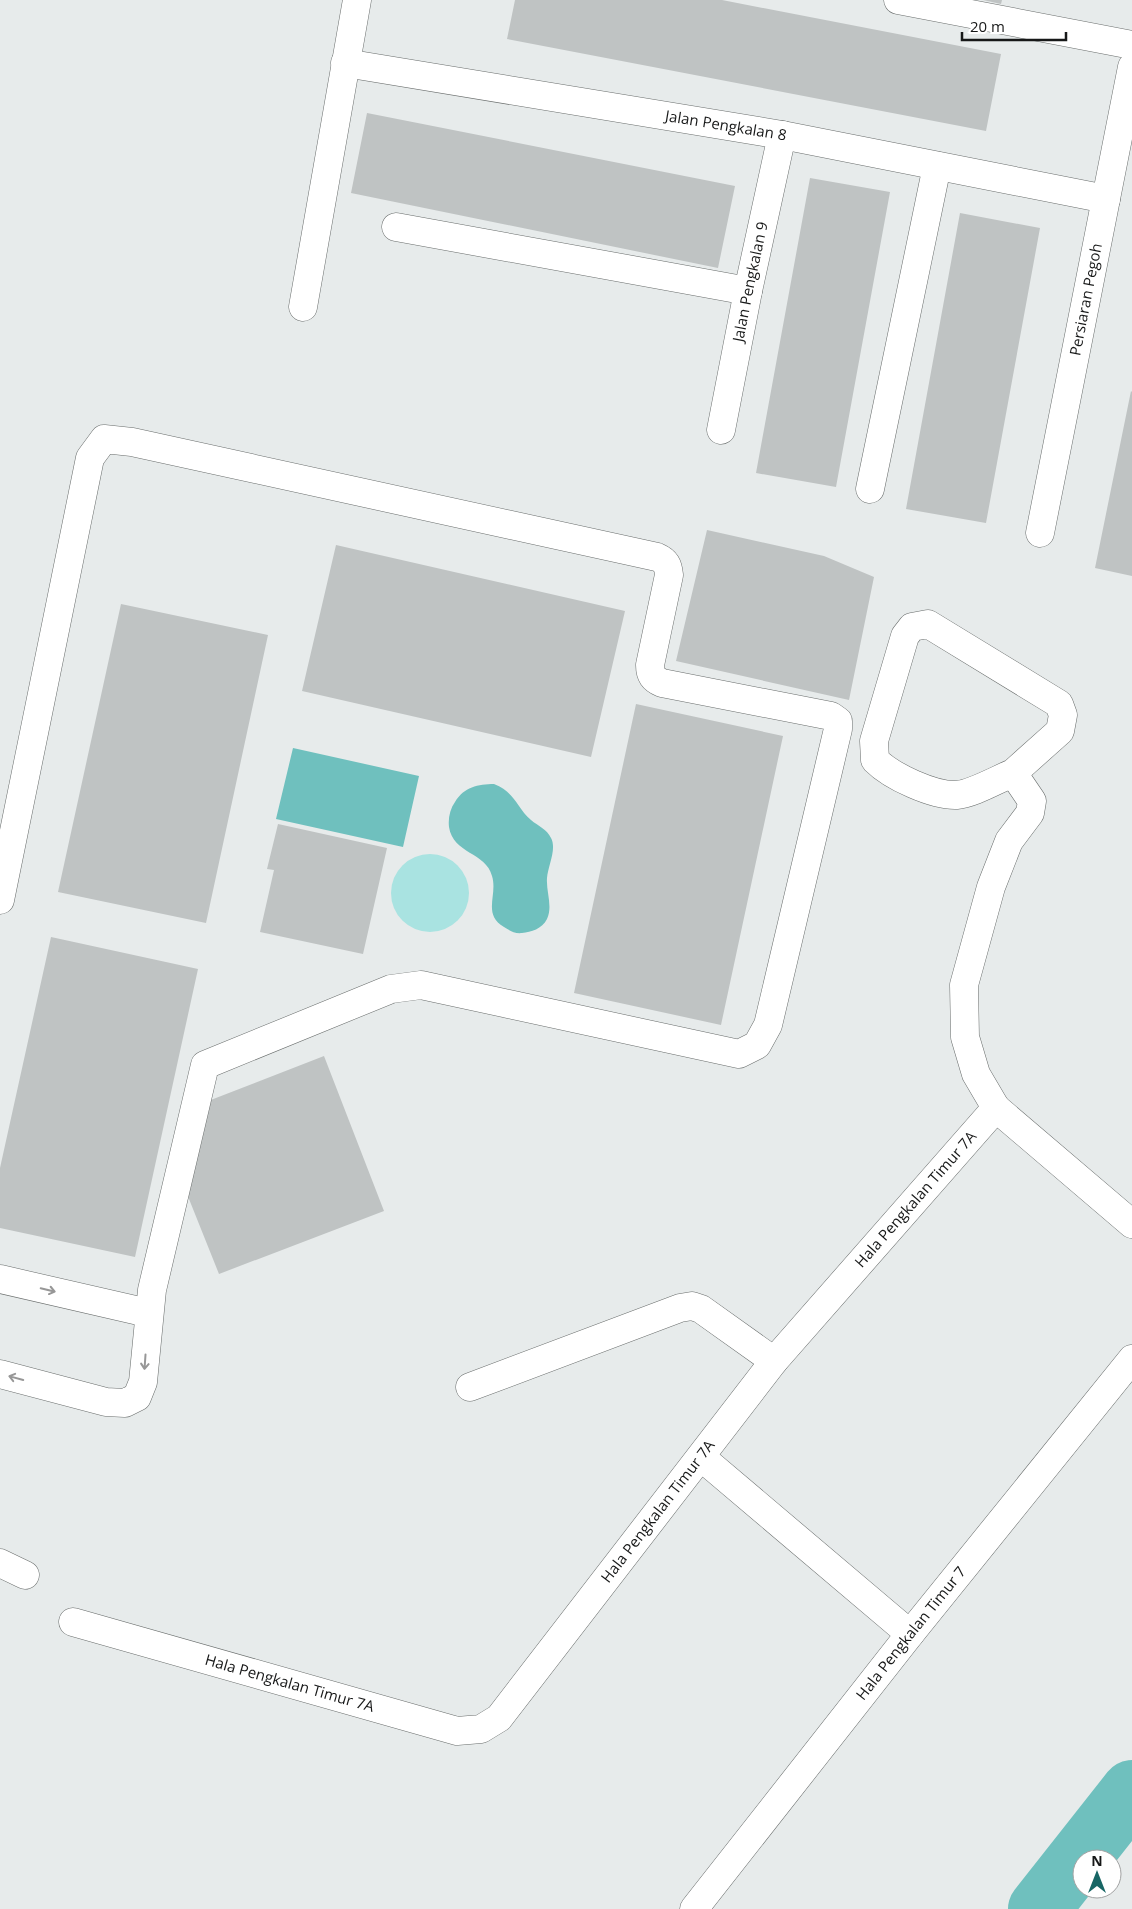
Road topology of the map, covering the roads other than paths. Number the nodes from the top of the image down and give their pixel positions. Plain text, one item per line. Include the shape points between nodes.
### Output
1 (357, 0) edge
2 (898, 0) edge
3 (1132, 45) edge
4 (345, 63) junction
5 (1132, 67) edge
6 (1127, 116) edge
7 (782, 135) junction
8 (937, 166) junction
9 (1106, 199) junction
10 (396, 227) dead end
11 (748, 290) junction
12 (303, 307) dead end
13 (721, 430) dead end
14 (870, 489) dead end
15 (1040, 533) dead end
16 (1013, 774) junction
17 (6, 842) edge
18 (2, 882) edge
19 (996, 1108) junction
20 (1132, 1224) edge
21 (0, 1279) edge
22 (148, 1313) junction
23 (1132, 1359) edge
24 (774, 1361) junction
25 (0, 1374) edge
26 (470, 1387) dead end
27 (701, 1457) junction
28 (0, 1564) edge
29 (25, 1575) dead end
30 (73, 1622) dead end
31 (910, 1634) junction
32 (694, 1909) edge

1 - 4 street
2 - 3 street
4 - 7 street, Jalan Pengkalan 8
4 - 12 street
5 - 6 street, Persiaran Pegoh
6 - 9 street, Persiaran Pegoh
7 - 8 street, Jalan Pengkalan 8
7 - 11 street, Jalan Pengkalan 9
8 - 9 street, Jalan Pengkalan 8
8 - 14 street
9 - 15 street, Persiaran Pegoh
10 - 11 street
11 - 13 street, Jalan Pengkalan 9
16 - 16 street via 959,795 933,792 884,769 875,760 874,741 905,636 912,627 928,624 1059,704 1063,714 1060,731
16 - 19 street via 1032,801 1032,807 1008,841 991,887 964,985 966,1037 976,1074
17 - 18 street
17 - 22 street via 90,458 104,439 151,446 665,560 669,575 650,665 650,673 655,680 831,716 838,721 768,1025 757,1045 739,1054 421,985 391,989 205,1065
19 - 20 street
19 - 24 street, Hala Pengkalan Timur 7A
21 -> 22 street
22 -> 25 street via 143,1382 137,1397 125,1403 106,1402
23 - 31 street, Hala Pengkalan Timur 7
24 - 26 street via 701,1308 692,1306
24 - 27 street, Hala Pengkalan Timur 7A
27 - 30 street, Hala Pengkalan Timur 7A via 499,1718 481,1729 457,1731
27 - 31 street
28 - 29 street
31 - 32 street, Hala Pengkalan Timur 7

